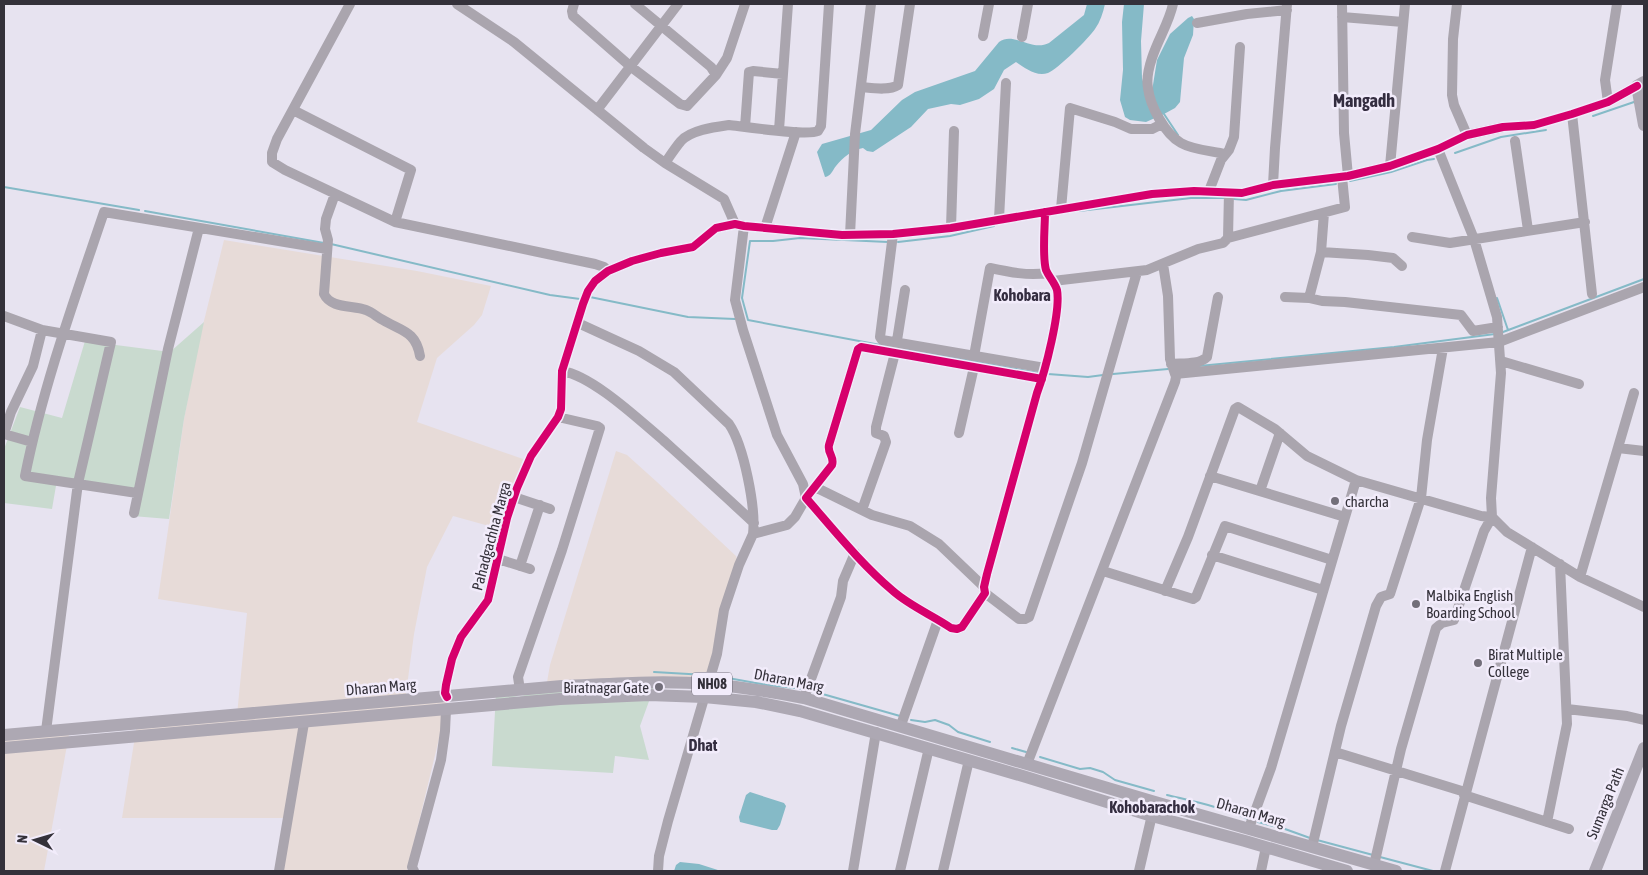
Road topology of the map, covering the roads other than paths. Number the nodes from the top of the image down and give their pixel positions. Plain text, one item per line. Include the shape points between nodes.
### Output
1 (350, 4) edge
2 (457, 4) edge
3 (574, 4) edge
4 (634, 4) edge
5 (678, 4) edge
6 (745, 4) edge
7 (788, 4) edge
8 (829, 4) edge
9 (871, 4) edge
10 (910, 4) edge
11 (990, 4) edge
12 (1028, 4) edge
13 (1173, 4) edge
14 (1342, 4) edge
15 (1404, 4) edge
16 (1457, 4) edge
17 (1616, 4) edge
18 (1287, 7) edge
19 (473, 8) edge
20 (1342, 17) junction
21 (1403, 22) junction
22 (1197, 23) dead end
23 (661, 26) junction
24 (983, 36) dead end
25 (1022, 37) dead end
26 (1240, 47) dead end
27 (630, 66) junction
28 (783, 74) junction
29 (716, 75) junction
30 (1006, 84) dead end
31 (861, 87) junction
32 (1641, 89) edge
33 (1608, 102) junction
34 (293, 110) junction
35 (597, 110) junction
36 (1572, 114) junction
37 (1644, 120) edge
38 (1161, 123) junction
39 (745, 127) junction
40 (779, 130) junction
41 (954, 131) dead end
42 (796, 132) junction
43 (1467, 135) junction
44 (1515, 141) dead end
45 (1438, 149) junction
46 (1225, 154) junction
47 (665, 163) junction
48 (1390, 166) junction
49 (1345, 176) junction
50 (1273, 185) junction
51 (1209, 191) junction
52 (1229, 192) junction
53 (335, 194) junction
54 (1061, 210) junction
55 (1045, 212) junction
56 (1324, 212) junction
57 (998, 219) junction
58 (395, 222) junction
59 (1585, 222) junction
60 (740, 225) junction
61 (200, 228) junction
62 (765, 228) junction
63 (951, 228) junction
64 (1528, 230) junction
65 (894, 234) junction
66 (850, 235) junction
67 (1412, 237) dead end
68 (1228, 238) junction
69 (1474, 239) junction
70 (327, 244) junction
71 (1321, 252) junction
72 (1163, 264) junction
73 (1402, 266) dead end
74 (608, 271) junction
75 (1137, 272) junction
76 (1050, 277) junction
77 (1644, 287) edge
78 (905, 290) dead end
79 (1592, 294) dead end
80 (1218, 297) dead end
81 (1285, 298) dead end
82 (1309, 298) junction
83 (4, 316) edge
84 (578, 324) junction
85 (1498, 328) junction
86 (42, 330) junction
87 (63, 334) junction
88 (1499, 342) junction
89 (896, 348) junction
90 (1443, 348) junction
91 (420, 356) dead end
92 (1501, 361) junction
93 (974, 362) junction
94 (1171, 364) junction
95 (1045, 368) junction
96 (562, 371) junction
97 (1175, 374) junction
98 (1042, 379) junction
99 (1579, 384) dead end
100 (1634, 393) dead end
101 (558, 417) junction
102 (959, 433) dead end
103 (1280, 433) junction
104 (4, 434) edge
105 (32, 442) junction
106 (1618, 448) junction
107 (1644, 451) edge
108 (1210, 476) junction
109 (1356, 480) junction
110 (78, 483) junction
111 (815, 487) junction
112 (1260, 491) junction
113 (137, 493) junction
114 (514, 497) junction
115 (806, 498) junction
116 (1421, 498) junction
117 (862, 510) junction
118 (134, 513) dead end
119 (1345, 517) junction
120 (1492, 517) junction
121 (754, 523) junction
122 (753, 534) junction
123 (1532, 547) junction
124 (855, 553) junction
125 (1212, 555) junction
126 (498, 559) junction
127 (1332, 560) junction
128 (1560, 564) junction
129 (1103, 571) junction
130 (1580, 576) junction
131 (985, 590) junction
132 (1323, 590) junction
133 (1165, 591) junction
134 (1644, 608) edge
135 (938, 620) junction
136 (707, 684) junction
137 (520, 690) junction
138 (447, 697) junction
139 (704, 697) junction
140 (804, 698) junction
141 (446, 710) junction
142 (1567, 710) junction
143 (1644, 720) edge
144 (304, 723) junction
145 (901, 725) junction
146 (46, 731) junction
147 (876, 732) junction
148 (4, 735) edge
149 (4, 748) edge
150 (930, 748) junction
151 (1644, 750) edge
152 (1335, 752) junction
153 (968, 760) junction
154 (1027, 764) junction
155 (1396, 770) junction
156 (1465, 794) junction
157 (1155, 802) junction
158 (1152, 816) junction
159 (1547, 822) junction
160 (1250, 828) junction
161 (1569, 829) dead end
162 (1266, 847) junction
163 (1312, 847) junction
164 (1374, 865) junction
165 (279, 871) edge
166 (414, 871) edge
167 (658, 871) edge
168 (853, 871) edge
169 (900, 871) edge
170 (943, 871) edge
171 (1139, 871) edge
172 (1261, 871) edge
173 (1347, 871) edge
174 (1396, 871) edge
175 (1445, 871) edge
176 (1595, 871) edge

1 - 34 street
2 - 19 street
3 - 27 street via 573,16
4 - 23 street
5 - 23 street
6 - 29 street via 727,58
7 - 28 street
8 - 42 street via 820,129 816,133
9 - 31 street
10 - 31 street via 898,85
11 - 24 street
12 - 25 street
13 - 38 street via 1156,46 1148,79 1148,90
14 - 20 street
15 - 21 street
16 - 43 street via 1452,95
17 - 33 street via 1604,80
18 - 22 street
18 - 50 street
19 - 35 street
20 - 21 street
20 - 49 street
21 - 48 street
23 - 27 street
23 - 29 street via 711,67
26 - 46 street via 1234,137
27 - 29 street via 683,106 690,105
27 - 35 street
28 - 39 street via 749,72
28 - 40 street
30 - 57 street
31 - 66 street
32 - 33 street
32 - 37 main road
33 - 36 street
34 - 53 street via 277,139 272,162
34 - 58 street via 411,170
35 - 47 street
36 - 43 street via 1534,125 1503,127
36 - 59 street
38 - 46 street via 1172,137 1184,145
38 - 54 street via 1152,129 1131,129 1070,108
39 - 40 street
39 - 47 street via 719,126 687,136
40 - 42 street
41 - 63 street
42 - 62 street
43 - 45 street
44 - 64 street
45 - 48 street
45 - 69 street
46 - 51 street
47 - 60 street via 724,199
48 - 49 street
49 - 50 street
49 - 56 street via 1345,207
50 - 52 street via 1242,193
51 - 52 street
51 - 54 street via 1152,194
52 - 68 street
53 - 58 street
53 - 70 street via 326,219
54 - 55 street
55 - 57 street
55 - 76 street via 1045,262
56 - 68 street
56 - 71 street
57 - 63 street
58 - 74 street via 595,264
59 - 64 street
59 - 79 street
60 - 62 street
60 - 74 street, Pahadgachha Marga via 716,228 693,247 632,261
60 - 115 street via 735,300 777,435 803,484
61 - 70 street
61 - 87 street via 104,212
61 - 113 street via 168,350
62 - 66 street
63 - 65 street
64 - 69 street
65 - 66 street
65 - 89 street via 880,337
67 - 69 street via 1450,243
68 - 72 street via 1223,243 1198,249
69 - 85 street
70 - 91 street via 326,298 338,304 366,309 405,330 419,348
71 - 73 street via 1393,258
71 - 82 street
72 - 75 street
72 - 94 street
74 - 84 street, Pahadgachha Marga via 588,291
75 - 76 street
75 - 131 street via 1082,463 1029,617 1019,619
76 - 93 street via 990,268
76 - 95 street via 1057,290 1057,302
77 - 88 street
78 - 89 street
80 - 94 street via 1205,360
81 - 82 street
82 - 85 street via 1461,315 1473,331
83 - 86 street
84 - 96 street, Pahadgachha Marga
84 - 121 street via 639,351 674,372 729,424 736,433 754,508
85 - 88 street
86 - 87 street
86 - 104 street via 33,366
87 - 105 street
87 - 110 street via 110,342
88 - 90 street
88 - 92 street
89 - 93 street
89 - 111 street via 858,349 829,445 833,462
89 - 117 street via 876,427 876,433 884,436 886,442
90 - 97 street
90 - 116 street
92 - 99 street
92 - 120 street
93 - 95 street
93 - 98 street
93 - 102 street
94 - 97 street
95 - 98 street
96 - 101 street, Pahadgachha Marga
96 - 121 street via 588,381 626,409
97 - 129 street via 1175,382
98 - 131 street
100 - 106 street
101 - 114 street, Pahadgachha Marga via 531,456
101 - 137 street via 600,428 518,677
103 - 108 street via 1242,408 1235,409
103 - 109 street via 1307,456
103 - 112 street
104 - 105 street
105 - 110 street via 25,476
106 - 107 street
106 - 130 street
108 - 112 street
108 - 133 street
109 - 116 street
109 - 119 street
110 - 113 street
110 - 146 street
111 - 115 street
111 - 117 street
112 - 119 street
113 - 118 street
114 - 126 street, Pahadgachha Marga
114 - 126 street via 545,507 525,567
115 - 122 street via 787,525
115 - 124 street
116 - 120 street
116 - 152 street via 1390,594 1381,597 1376,606
117 - 131 street via 910,526 939,544
119 - 127 street
120 - 123 street via 1507,532
120 - 155 street via 1484,531 1454,620 1436,628
121 - 122 street
122 - 136 street via 728,596 717,654
123 - 128 street
123 - 156 street
124 - 135 street via 893,591
124 - 140 street
125 - 127 street via 1225,526
125 - 132 street
125 - 133 street via 1195,598
126 - 138 street, Pahadgachha Marga via 488,600 461,637 452,659 446,685
127 - 132 street
128 - 130 street
128 - 142 street
129 - 133 street
129 - 154 street
130 - 134 street
131 - 135 street via 962,627 951,628
132 - 160 street
135 - 145 street
136 - 137 main road, Dharan Marg / NH08 via 651,682
136 - 139 street
136 - 140 main road, Dharan Marg / NH08
137 - 138 main road, Dharan Marg / NH08
138 - 146 main road, Dharan Marg / NH08
139 - 141 main road, Dharan Marg / NH08 via 649,695 560,699
139 - 147 main road, Dharan Marg / NH08 via 800,710
139 - 167 street via 668,821
140 - 145 main road, Dharan Marg / NH08
141 - 144 main road, Dharan Marg / NH08
141 - 166 street via 444,745 412,867
142 - 143 street
142 - 159 street
144 - 149 main road, Dharan Marg / NH08
144 - 165 street
145 - 154 main road, Dharan Marg / NH08
146 - 148 main road, Dharan Marg / NH08
147 - 150 main road, Dharan Marg / NH08
147 - 168 street
150 - 153 main road, Dharan Marg / NH08
150 - 169 street
151 - 176 main road, Sumarga Path
152 - 155 street
152 - 163 street
153 - 158 main road, Dharan Marg / NH08
153 - 170 street
154 - 157 main road, Dharan Marg / NH08
155 - 156 street
155 - 164 street
156 - 159 street
156 - 175 street
157 - 158 street
157 - 160 main road, Dharan Marg / NH08
158 - 162 main road, Dharan Marg / NH08
158 - 171 street
159 - 161 street
160 - 163 main road, Dharan Marg / NH08
162 - 172 street
162 - 173 main road, Dharan Marg / NH08
163 - 164 main road, Dharan Marg / NH08
164 - 174 main road, Dharan Marg / NH08

